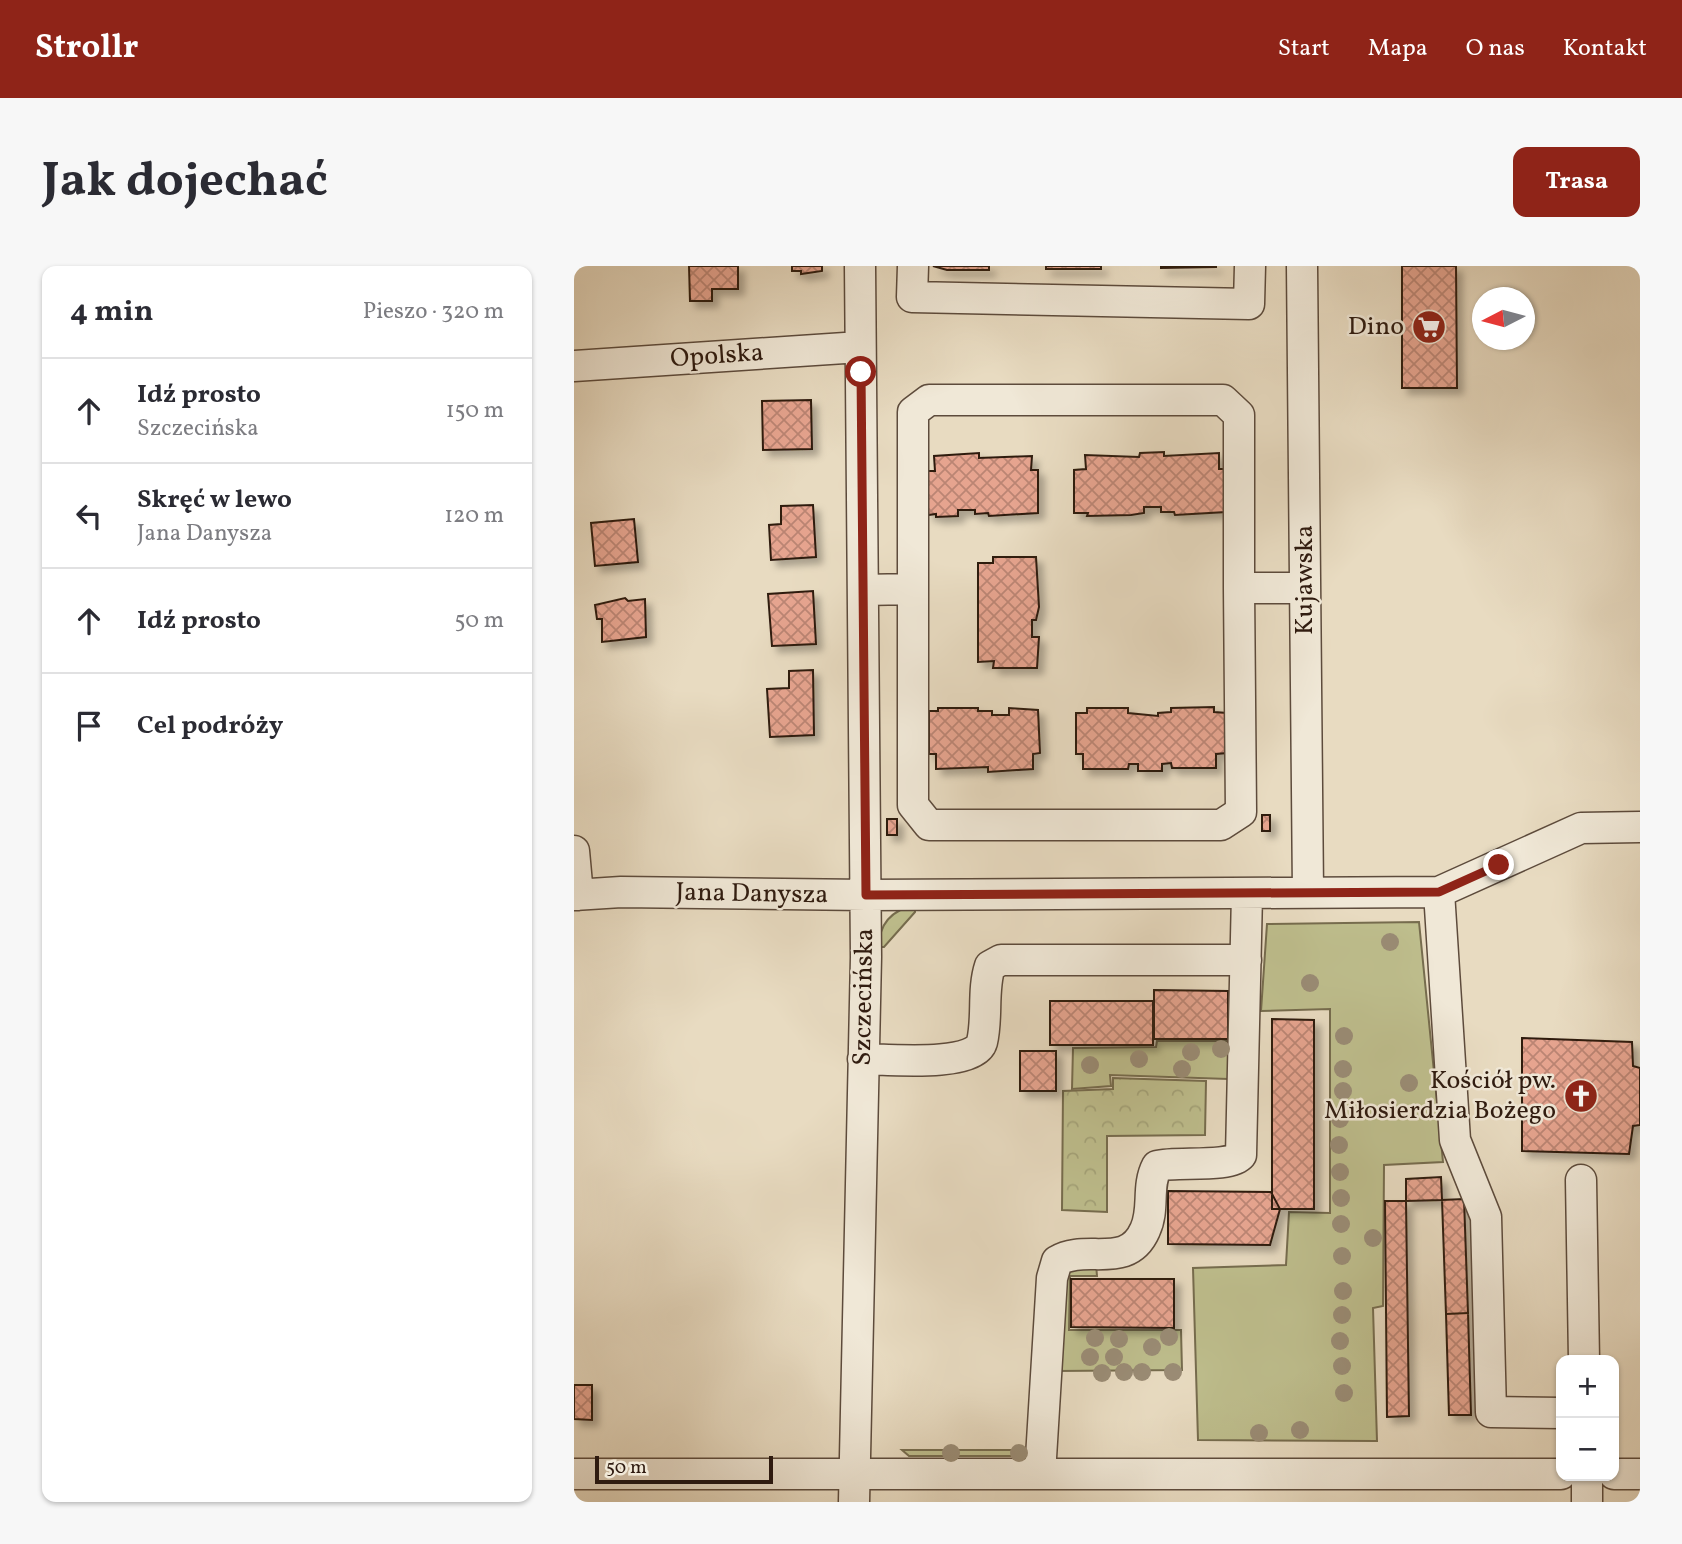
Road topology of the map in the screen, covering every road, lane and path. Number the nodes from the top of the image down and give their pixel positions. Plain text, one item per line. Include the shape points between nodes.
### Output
1 (860, 266) edge
2 (913, 266) edge
3 (1250, 266) edge
4 (1302, 266) edge
5 (860, 346) junction
6 (574, 366) edge
7 (1240, 588) junction
8 (1305, 588) junction
9 (913, 589) junction
10 (863, 590) junction
11 (1640, 827) edge
12 (574, 850) edge
13 (1439, 892) junction
14 (1308, 893) junction
15 (1247, 894) junction
16 (576, 895) edge
17 (866, 895) junction
18 (1246, 960) junction
19 (863, 1059) junction
20 (1581, 1180) dead end
21 (1584, 1355) edge
22 (1556, 1413) edge
23 (1040, 1474) junction
24 (1556, 1474) edge
25 (1619, 1474) edge
26 (1640, 1474) edge
27 (574, 1475) edge
28 (1587, 1481) edge
29 (855, 1489) edge
30 (1587, 1502) edge

1 - 5 street, Szczecińska
2 - 3 street via 912,297 1249,304
4 - 8 street, Kujawska
5 - 6 street, Opolska
5 - 10 street, Szczecińska
7 - 8 street
7 - 9 street via 1239,415 1223,400 929,400 913,412
7 - 9 street via 1241,812 1221,825 929,825 914,805
8 - 14 street, Kujawska
9 - 10 street
10 - 17 street, Szczecińska
11 - 13 street via 1581,828
12 - 16 street
13 - 14 street, Jana Danysza
13 - 22 street via 1455,1140 1486,1217 1491,1412
14 - 15 street, Jana Danysza
15 - 17 street, Jana Danysza
15 - 18 street
16 - 17 street, Jana Danysza
17 - 19 street, Szczecińska
18 - 19 street via 1001,960 990,966 986,978 982,1043 975,1053 946,1060
18 - 23 street via 1241,1155 1233,1162 1157,1166 1150,1180 1147,1227 1137,1246 1121,1253 1057,1261 1052,1278
19 - 29 street, Szczecińska
20 - 21 street
23 - 24 street
23 - 29 street
25 - 26 street
27 - 29 street
28 - 30 street

